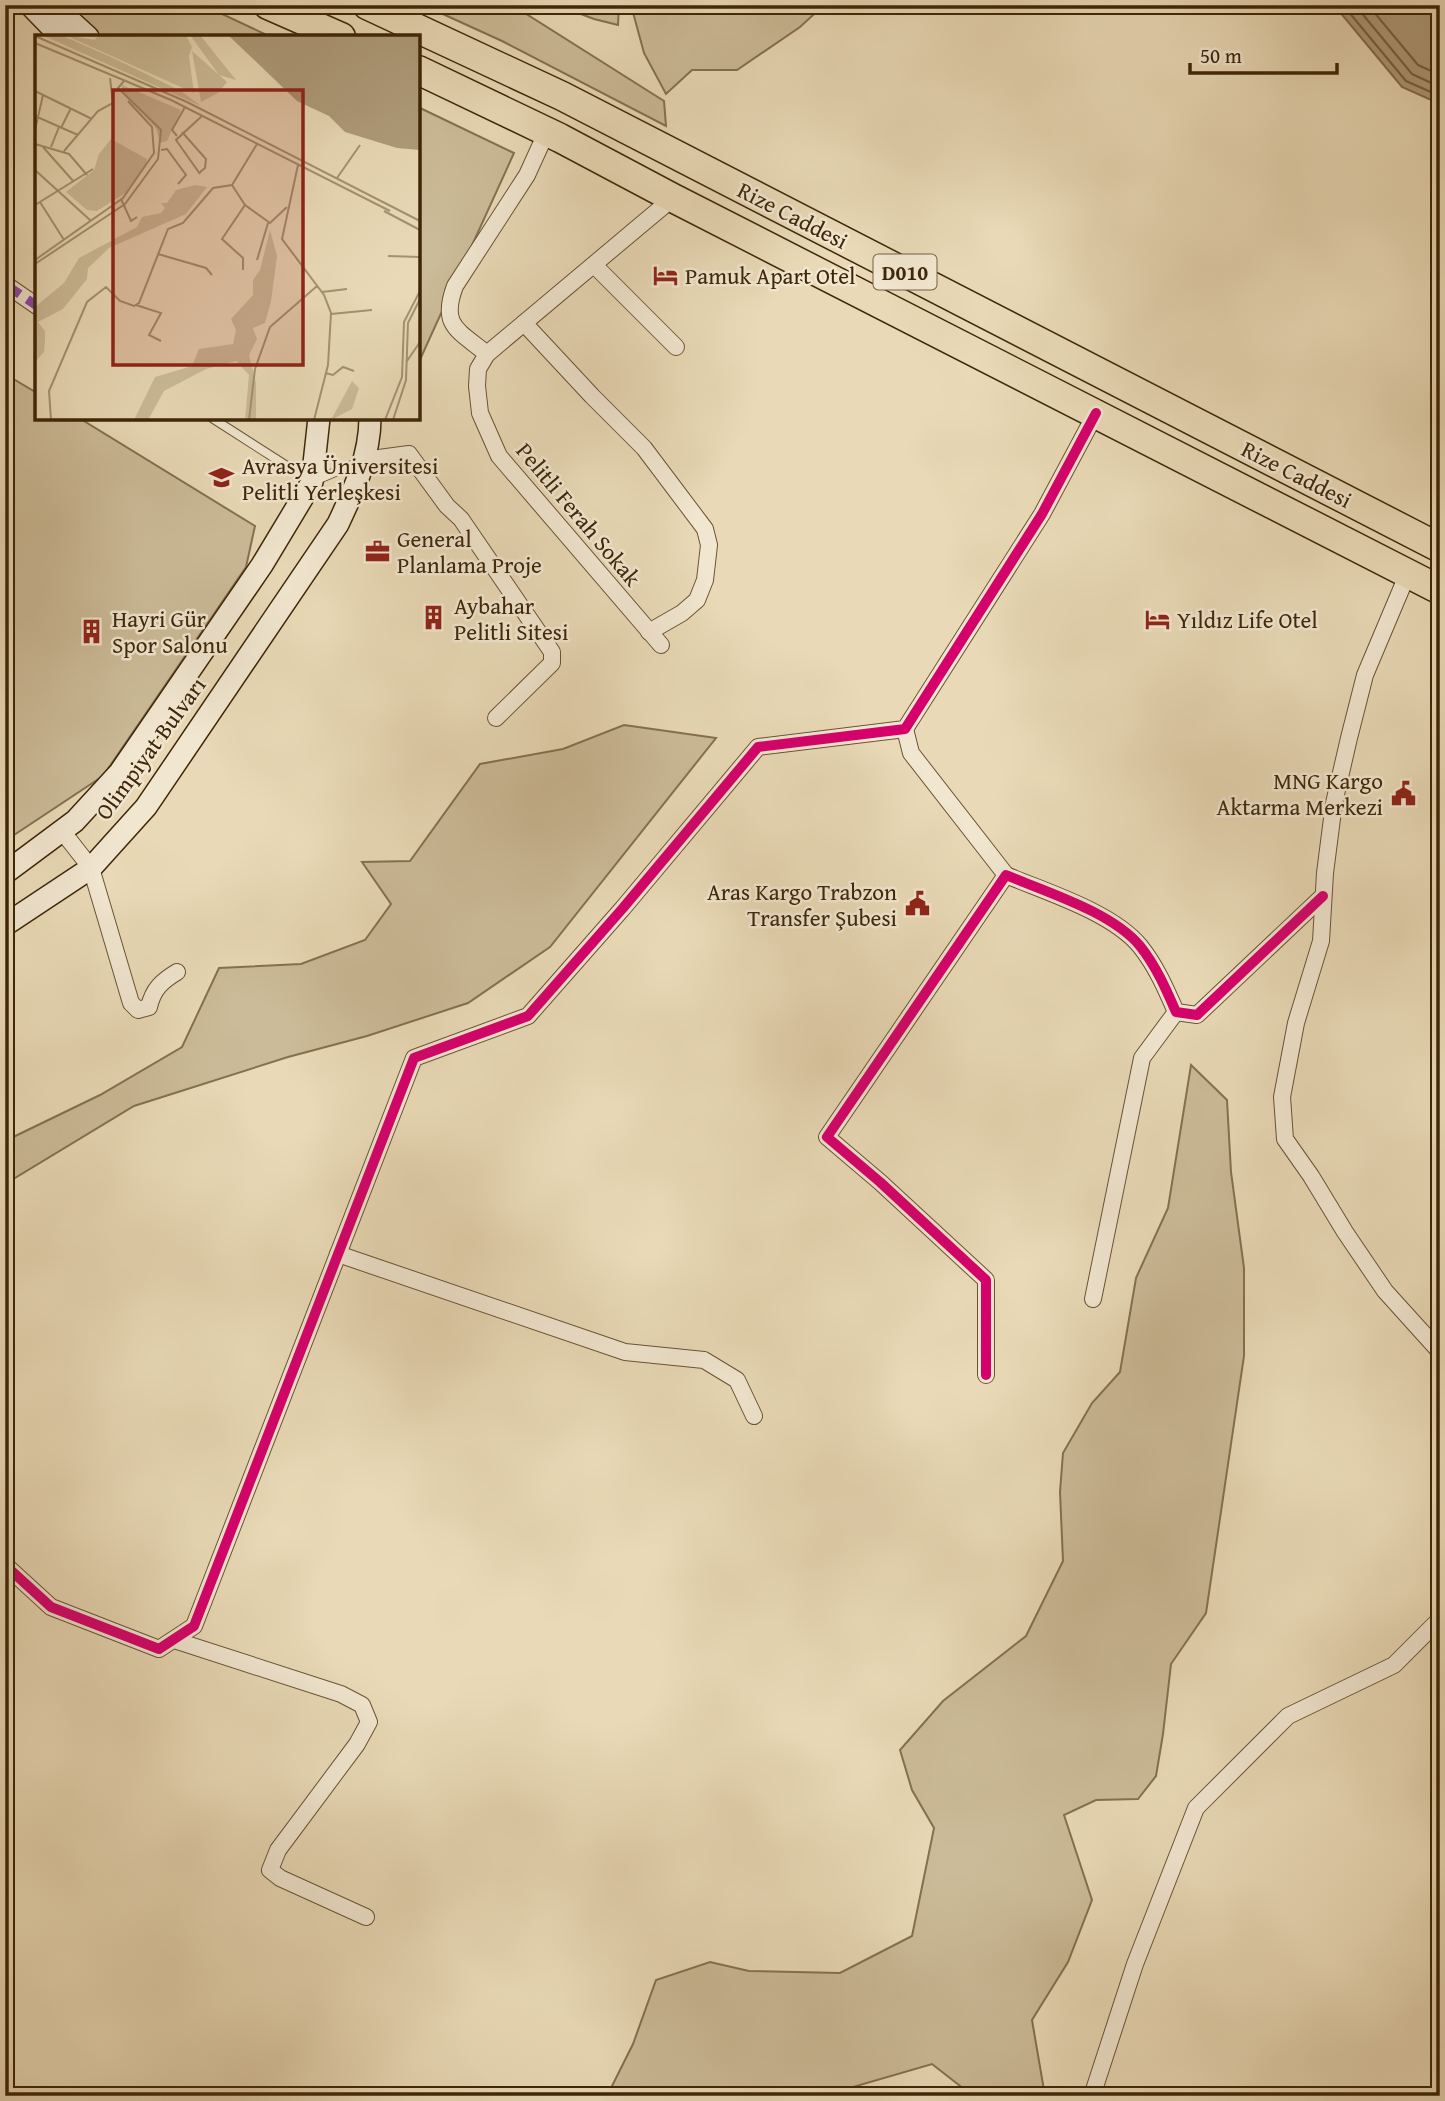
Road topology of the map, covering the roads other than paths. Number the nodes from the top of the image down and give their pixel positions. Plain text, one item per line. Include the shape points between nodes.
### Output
1 (30, 5) edge
2 (53, 5) edge
3 (268, 5) edge
4 (367, 5) edge
5 (59, 35) edge
6 (86, 35) edge
7 (336, 35) edge
8 (420, 71) edge
9 (547, 131) junction
10 (673, 198) junction
11 (594, 265) junction
12 (5, 284) edge
13 (35, 305) edge
14 (524, 323) junction
15 (676, 346) dead end
16 (487, 354) junction
17 (1096, 413) junction
18 (215, 420) edge
19 (319, 420) edge
20 (370, 420) edge
21 (364, 460) junction
22 (312, 482) junction
23 (1440, 548) edge
24 (1408, 573) junction
25 (1440, 590) edge
26 (649, 632) junction
27 (661, 645) dead end
28 (496, 718) dead end
29 (905, 729) junction
30 (62, 831) junction
31 (91, 868) junction
32 (5, 873) edge
33 (1006, 875) junction
34 (1323, 896) junction
35 (5, 926) edge
36 (177, 972) dead end
37 (1176, 1012) junction
38 (338, 1254) junction
39 (1093, 1299) dead end
40 (1440, 1352) edge
41 (986, 1375) dead end
42 (754, 1416) dead end
43 (5, 1565) edge
44 (1440, 1619) edge
45 (174, 1640) junction
46 (366, 1917) dead end
47 (1092, 2096) edge

1 - 5 main road
2 - 6 main road
3 - 7 highway
4 - 23 highway, Rize Caddesi / D010 via 562,96
8 - 9 highway, Rize Caddesi / D010
9 - 10 highway, Rize Caddesi / D010
9 - 16 street via 527,175 455,286 448,306 452,325
10 - 11 street
10 - 17 highway, Rize Caddesi / D010
11 - 14 street
11 - 15 street
12 - 13 street
14 - 16 street
14 - 26 street via 644,448 705,529 709,545 705,580 697,600
16 - 26 street, Pelitli Ferah Sokak via 478,369 480,413 499,456
17 - 24 highway, Rize Caddesi / D010
17 - 29 street via 1042,514
18 - 22 lane
19 - 22 main road, Olimpiyat Bulvarı
20 - 21 main road, Olimpiyat Bulvarı
21 - 22 lane
21 - 28 street via 409,454 461,519 552,652 552,663
21 - 31 main road, Olimpiyat Bulvarı via 338,524 146,807
22 - 30 main road, Olimpiyat Bulvarı via 262,565 120,772
24 - 25 highway, Rize Caddesi / D010
24 - 34 street via 1365,675 1334,803
26 - 27 street, Pelitli Ferah Sokak
29 - 33 street via 911,753
29 - 38 street via 758,747 528,1016 414,1058
30 - 31 street
30 - 32 main road, Olimpiyat Bulvarı
31 - 35 main road, Olimpiyat Bulvarı
31 - 36 street via 131,1003 138,1010 149,1007 152,993
33 - 37 street via 1110,920 1138,944 1159,973
33 - 41 street via 827,1137 986,1280
34 - 37 street via 1196,1015
34 - 40 street via 1321,941 1296,1023 1282,1097 1285,1139 1385,1291
37 - 39 street via 1142,1058
38 - 42 street via 625,1352 704,1360 737,1380
38 - 45 street via 194,1626
43 - 45 street via 51,1607 159,1649
44 - 47 street via 1394,1665 1288,1716 1196,1808 1135,1964
45 - 46 street via 341,1694 362,1705 369,1722 357,1744 278,1850 270,1870

